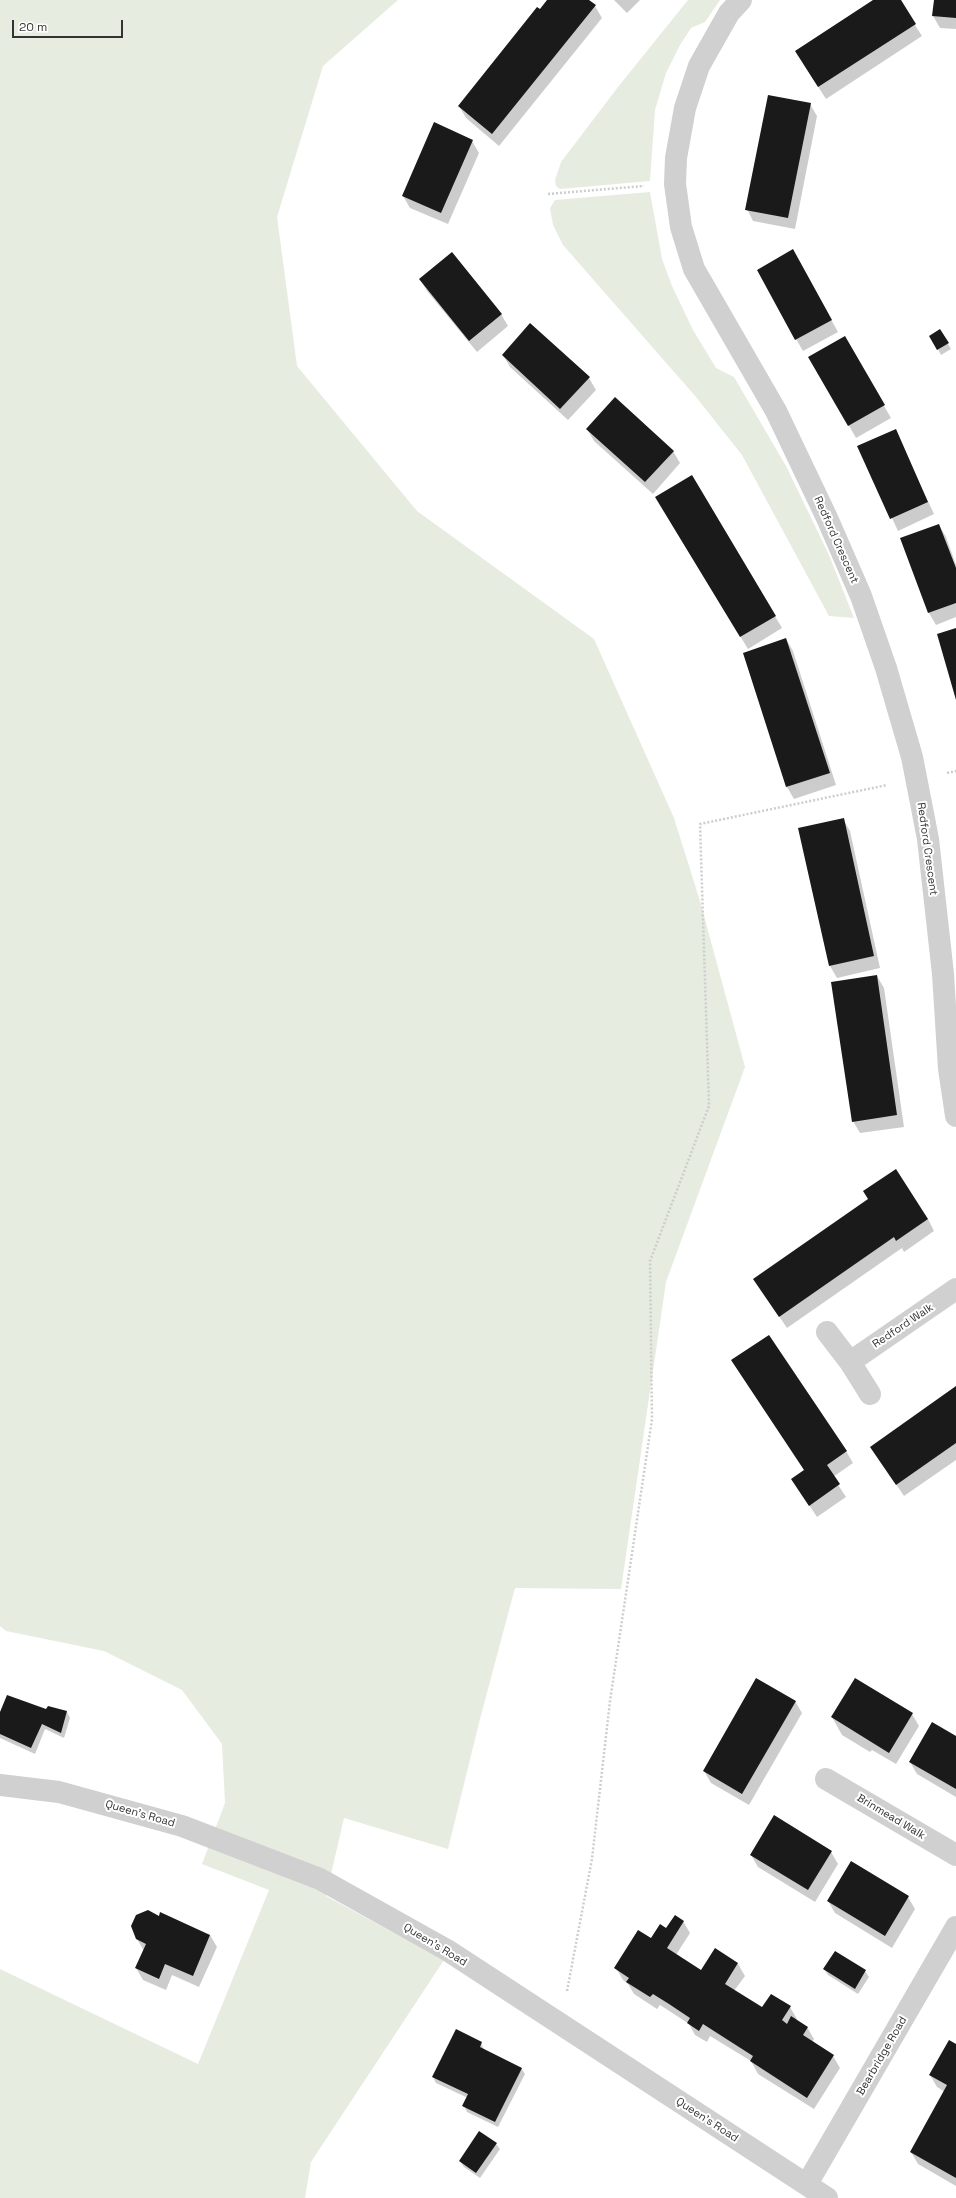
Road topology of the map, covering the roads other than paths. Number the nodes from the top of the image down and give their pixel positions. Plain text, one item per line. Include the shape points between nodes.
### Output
1 (741, 0) edge
2 (956, 1116) edge
3 (956, 1290) edge
4 (827, 1332) dead end
5 (850, 1362) junction
6 (870, 1394) dead end
7 (826, 1779) dead end
8 (0, 1785) edge
9 (956, 1855) edge
10 (956, 1927) edge
11 (807, 2184) junction
12 (827, 2198) edge

1 - 2 street, Redford Crescent via 729,13 699,66 685,108 676,158 675,184 681,227 694,269 776,411 827,518 861,596 886,668 916,780 928,846 943,974 949,1068
3 - 5 street, Redford Walk
4 - 5 street
5 - 6 street
7 - 9 street, Brinmead Walk
8 - 11 street, Queen's Road via 59,1792 182,1826 320,1879 447,1950
10 - 11 street, Bearbridge Road
11 - 12 street, Queen's Road

